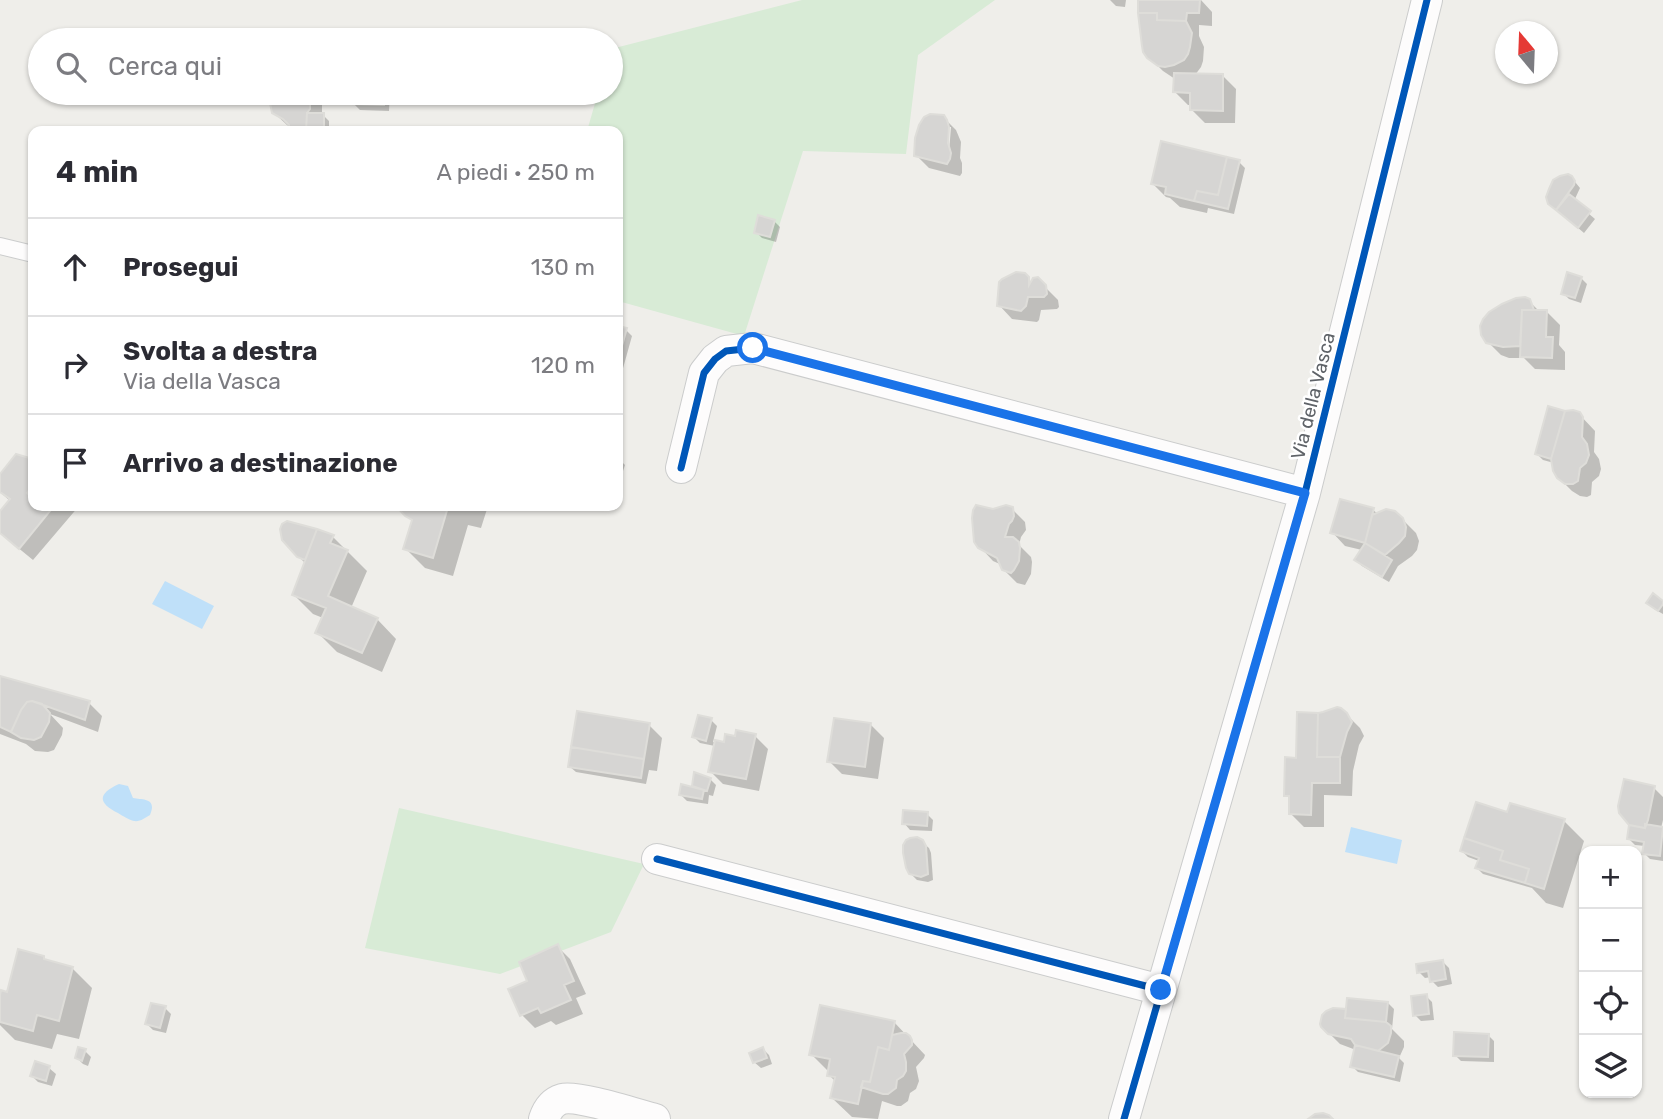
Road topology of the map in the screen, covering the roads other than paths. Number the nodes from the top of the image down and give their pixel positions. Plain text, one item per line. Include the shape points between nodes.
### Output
1 (1427, 0) edge
2 (0, 246) edge
3 (28, 253) edge
4 (681, 468) dead end
5 (1305, 493) junction
6 (657, 859) dead end
7 (1161, 990) junction
8 (544, 1119) edge
9 (655, 1119) edge
10 (1124, 1119) edge

1 - 5 street, Via della Vasca
2 - 3 lane
4 - 5 street via 704,373 726,351 753,348
5 - 7 street, Via della Vasca
6 - 7 street
7 - 10 street, Via della Vasca
8 - 9 street via 551,1105 562,1099 579,1099

